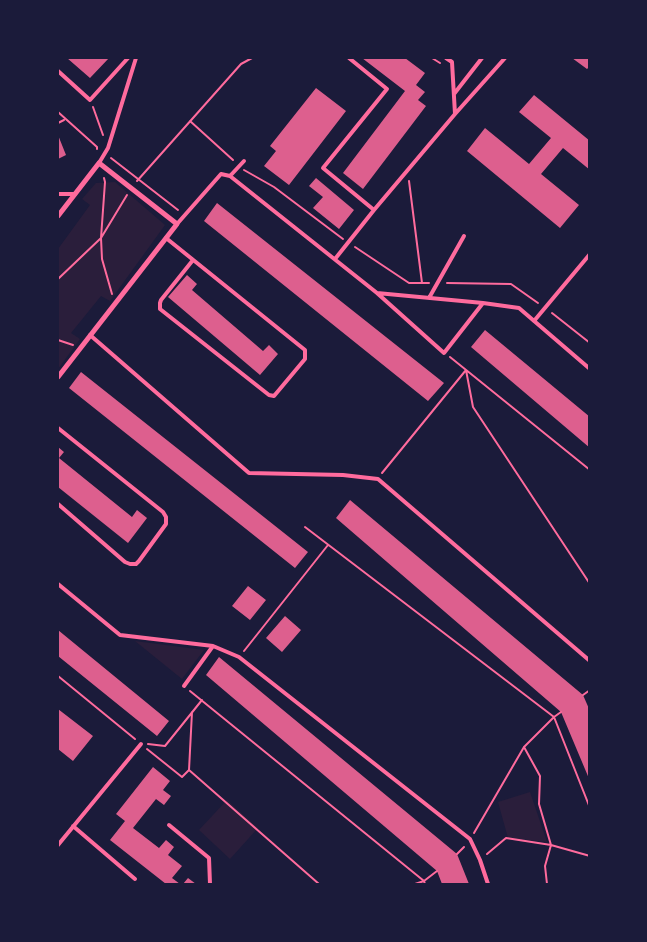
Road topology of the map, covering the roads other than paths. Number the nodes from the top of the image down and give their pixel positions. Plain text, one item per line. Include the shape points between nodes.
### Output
1 (128, 58) edge
2 (136, 58) edge
3 (349, 58) edge
4 (446, 58) edge
5 (482, 58) edge
6 (505, 58) edge
7 (58, 71) edge
8 (454, 94) junction
9 (455, 114) junction
10 (244, 161) dead end
11 (99, 163) junction
12 (230, 176) junction
13 (58, 194) edge
14 (75, 194) junction
15 (374, 210) junction
16 (58, 216) edge
17 (176, 224) junction
18 (464, 236) dead end
19 (166, 238) junction
20 (590, 254) edge
21 (335, 259) junction
22 (193, 260) junction
23 (377, 293) junction
24 (429, 298) junction
25 (484, 303) junction
26 (534, 321) junction
27 (90, 335) junction
28 (590, 369) edge
29 (58, 377) edge
30 (58, 428) edge
31 (58, 504) edge
32 (58, 584) edge
33 (213, 646) junction
34 (590, 660) edge
35 (184, 686) road end
36 (141, 744) road end
37 (169, 825) dead end
38 (73, 826) junction
39 (58, 845) edge
40 (135, 879) dead end
41 (210, 884) edge
42 (488, 884) edge

1 - 7 lane via 90,100
2 - 11 lane via 108,148
3 - 15 lane via 388,89 323,168
4 - 8 lane via 452,62
5 - 8 lane
6 - 9 lane
8 - 9 lane
9 - 15 lane
10 - 12 lane
11 - 14 street
11 - 17 street
12 - 17 lane via 221,174
12 - 21 lane
13 - 14 lane
14 - 16 street
15 - 21 lane
17 - 19 street
18 - 24 lane
19 - 22 lane
19 - 27 street
20 - 26 lane
21 - 23 lane
22 - 22 lane via 305,350 305,359 274,396 160,309 162,300
23 - 24 lane
23 - 25 lane via 444,353
24 - 25 lane
25 - 26 lane via 519,308
26 - 28 lane
27 - 29 street
27 - 34 lane via 249,473 378,479
30 - 31 lane via 163,512 166,524 136,564 130,564
32 - 33 lane via 120,635
33 - 35 lane
33 - 42 lane via 239,657 470,839
36 - 38 lane
37 - 41 lane via 209,858
38 - 39 lane
38 - 40 lane

